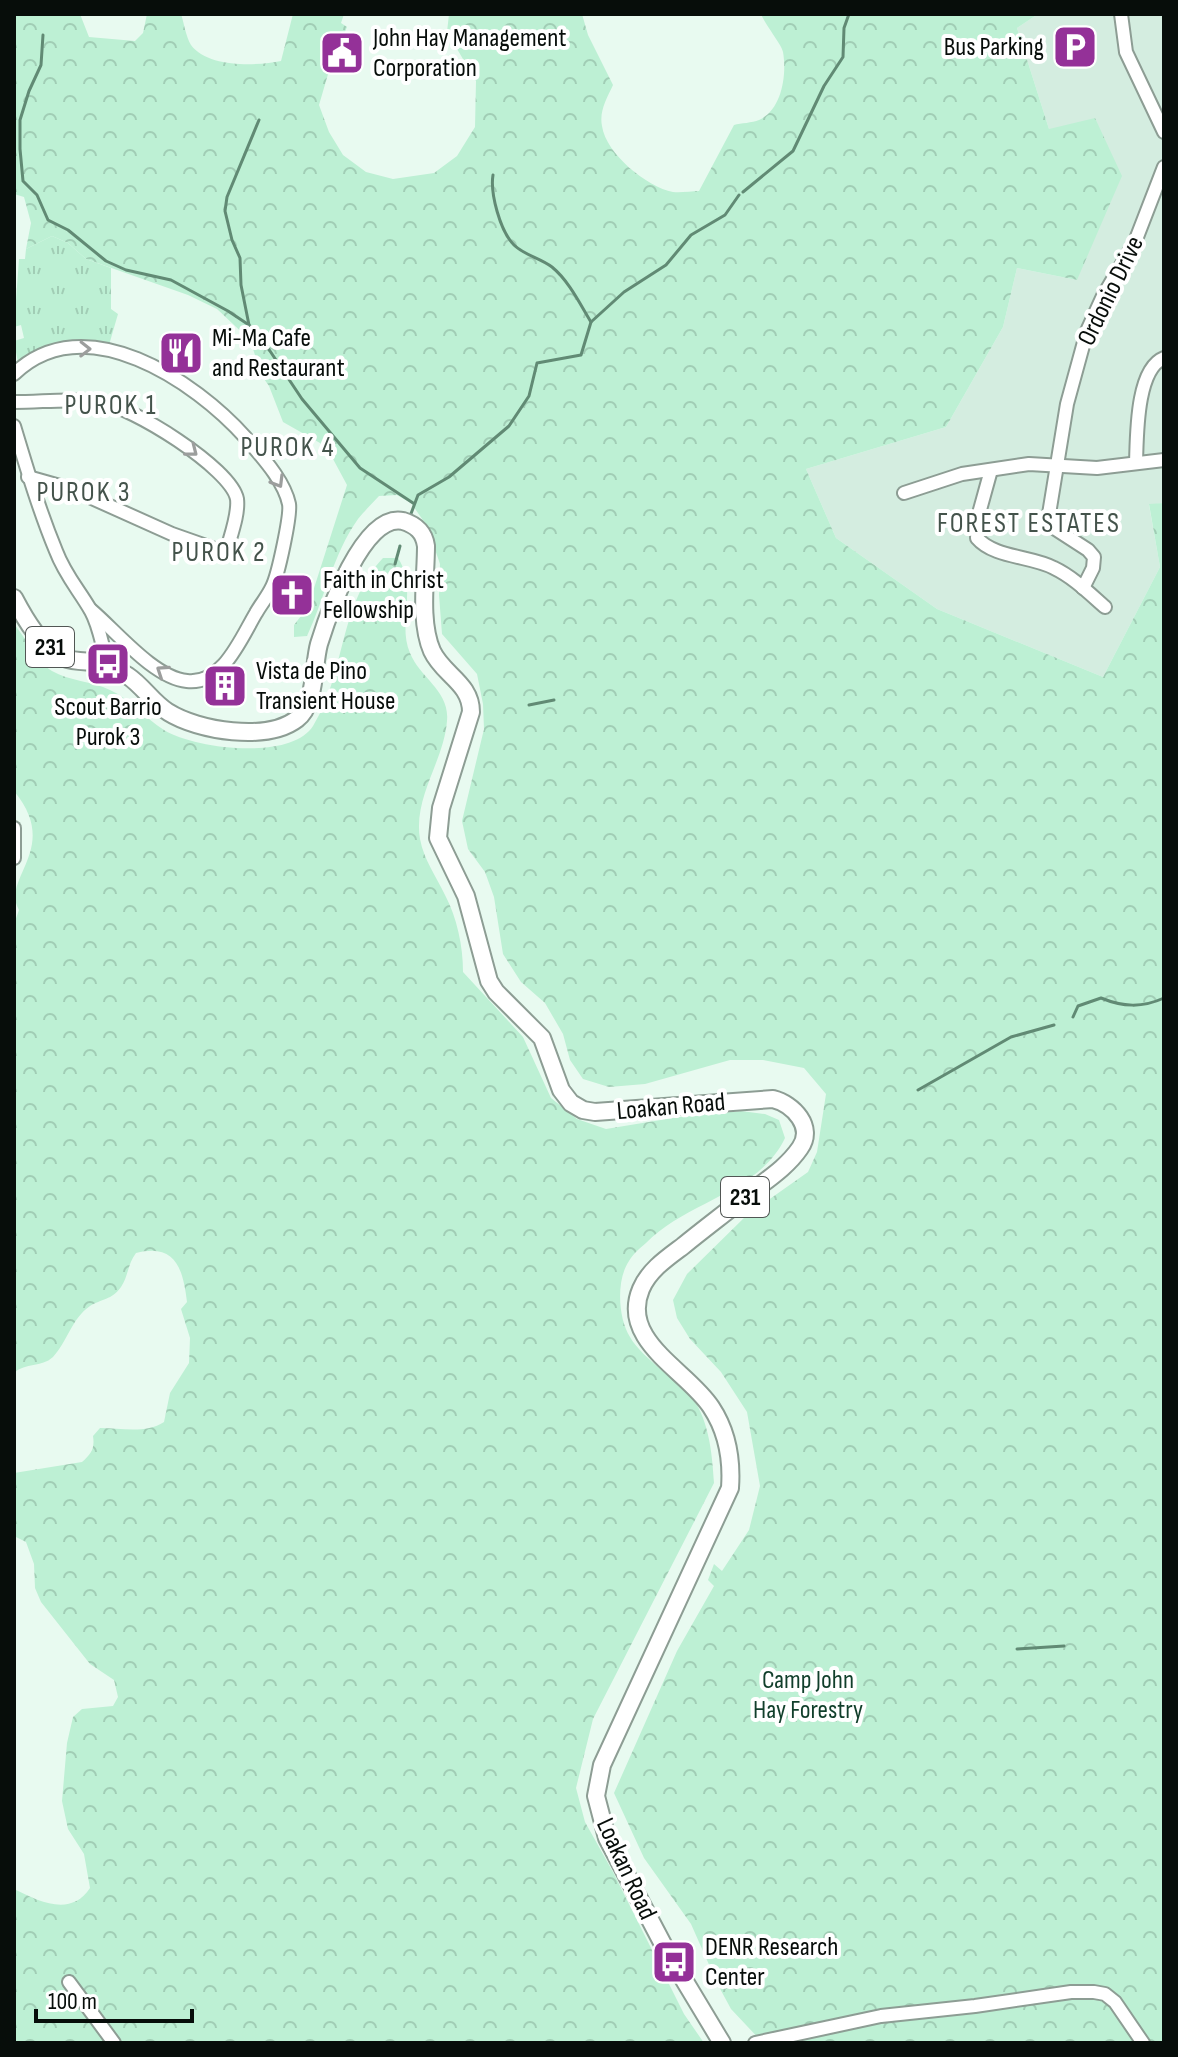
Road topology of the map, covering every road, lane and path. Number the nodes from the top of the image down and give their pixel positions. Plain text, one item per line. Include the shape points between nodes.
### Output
1 (1121, 14) edge
2 (1164, 132) edge
3 (1164, 167) edge
4 (1164, 358) edge
5 (14, 374) edge
6 (14, 402) edge
7 (14, 426) edge
8 (1164, 460) edge
9 (1136, 463) junction
10 (1055, 464) junction
11 (991, 470) junction
12 (28, 477) junction
13 (904, 493) dead end
14 (1083, 588) junction
15 (14, 598) edge
16 (1105, 607) dead end
17 (91, 610) junction
18 (108, 664) junction
19 (14, 828) edge
20 (14, 858) edge
21 (69, 1982) dead end
22 (114, 2043) edge
23 (722, 2043) edge
24 (755, 2043) edge
25 (1143, 2043) edge

1 - 2 street via 1126,52
3 - 10 street, Ordonio Drive via 1135,242 1087,331
4 - 9 street via 1147,378
5 -> 17 street via 43,354 69,349 108,350 156,367 231,421 259,452 289,503 272,588 229,658 210,676 192,682 173,679
6 -> 12 street via 99,402 169,433 231,484 237,507 226,553 74,490
7 - 12 street
8 - 9 street
9 - 10 street via 1097,468
10 - 11 street
10 - 14 street, Ordonio Drive via 1050,522 1094,557
11 - 13 street
11 - 14 street via 977,538 990,548 1057,569
12 - 17 street via 69,581
14 - 16 street
15 - 18 main road, Loakan Road / 231 via 53,650 65,658
17 - 18 street
18 - 23 main road, Loakan Road / 231 via 186,722 259,732 289,723 307,704 319,645 358,551 389,521 421,531 432,651 471,701 441,808 438,838 466,896 496,992 542,1038 561,1090 583,1110 614,1113 773,1099 792,1106 804,1124 803,1145 788,1162 658,1265 637,1303 641,1331 650,1345 712,1408 730,1454 730,1488 602,1765 596,1796 607,1838
19 - 20 street
21 - 22 street
24 - 25 street via 881,2016 1082,1992 1112,1998

